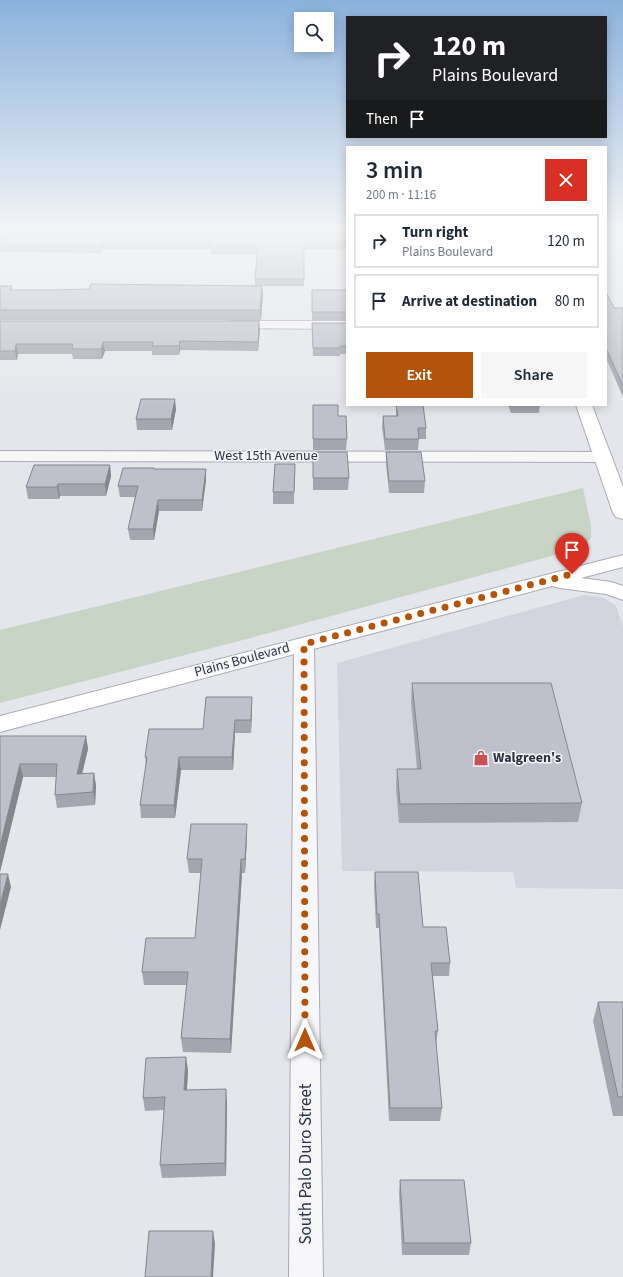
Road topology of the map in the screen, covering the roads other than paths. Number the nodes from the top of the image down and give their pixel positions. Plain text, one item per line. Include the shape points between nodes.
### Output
1 (221, 325) edge
2 (346, 325) edge
3 (584, 406) edge
4 (0, 456) edge
5 (604, 457) junction
6 (622, 509) edge
7 (623, 560) edge
8 (547, 580) junction
9 (623, 594) edge
10 (304, 644) junction
11 (0, 724) edge
12 (306, 1277) edge

1 - 2 street
3 - 5 main road
4 - 5 street, West 15th Avenue
5 - 6 main road
7 - 8 main road, Plains Boulevard
8 - 9 main road via 610,588
8 - 10 main road, Plains Boulevard
10 - 11 main road, Plains Boulevard
10 - 12 street, South Palo Duro Street

